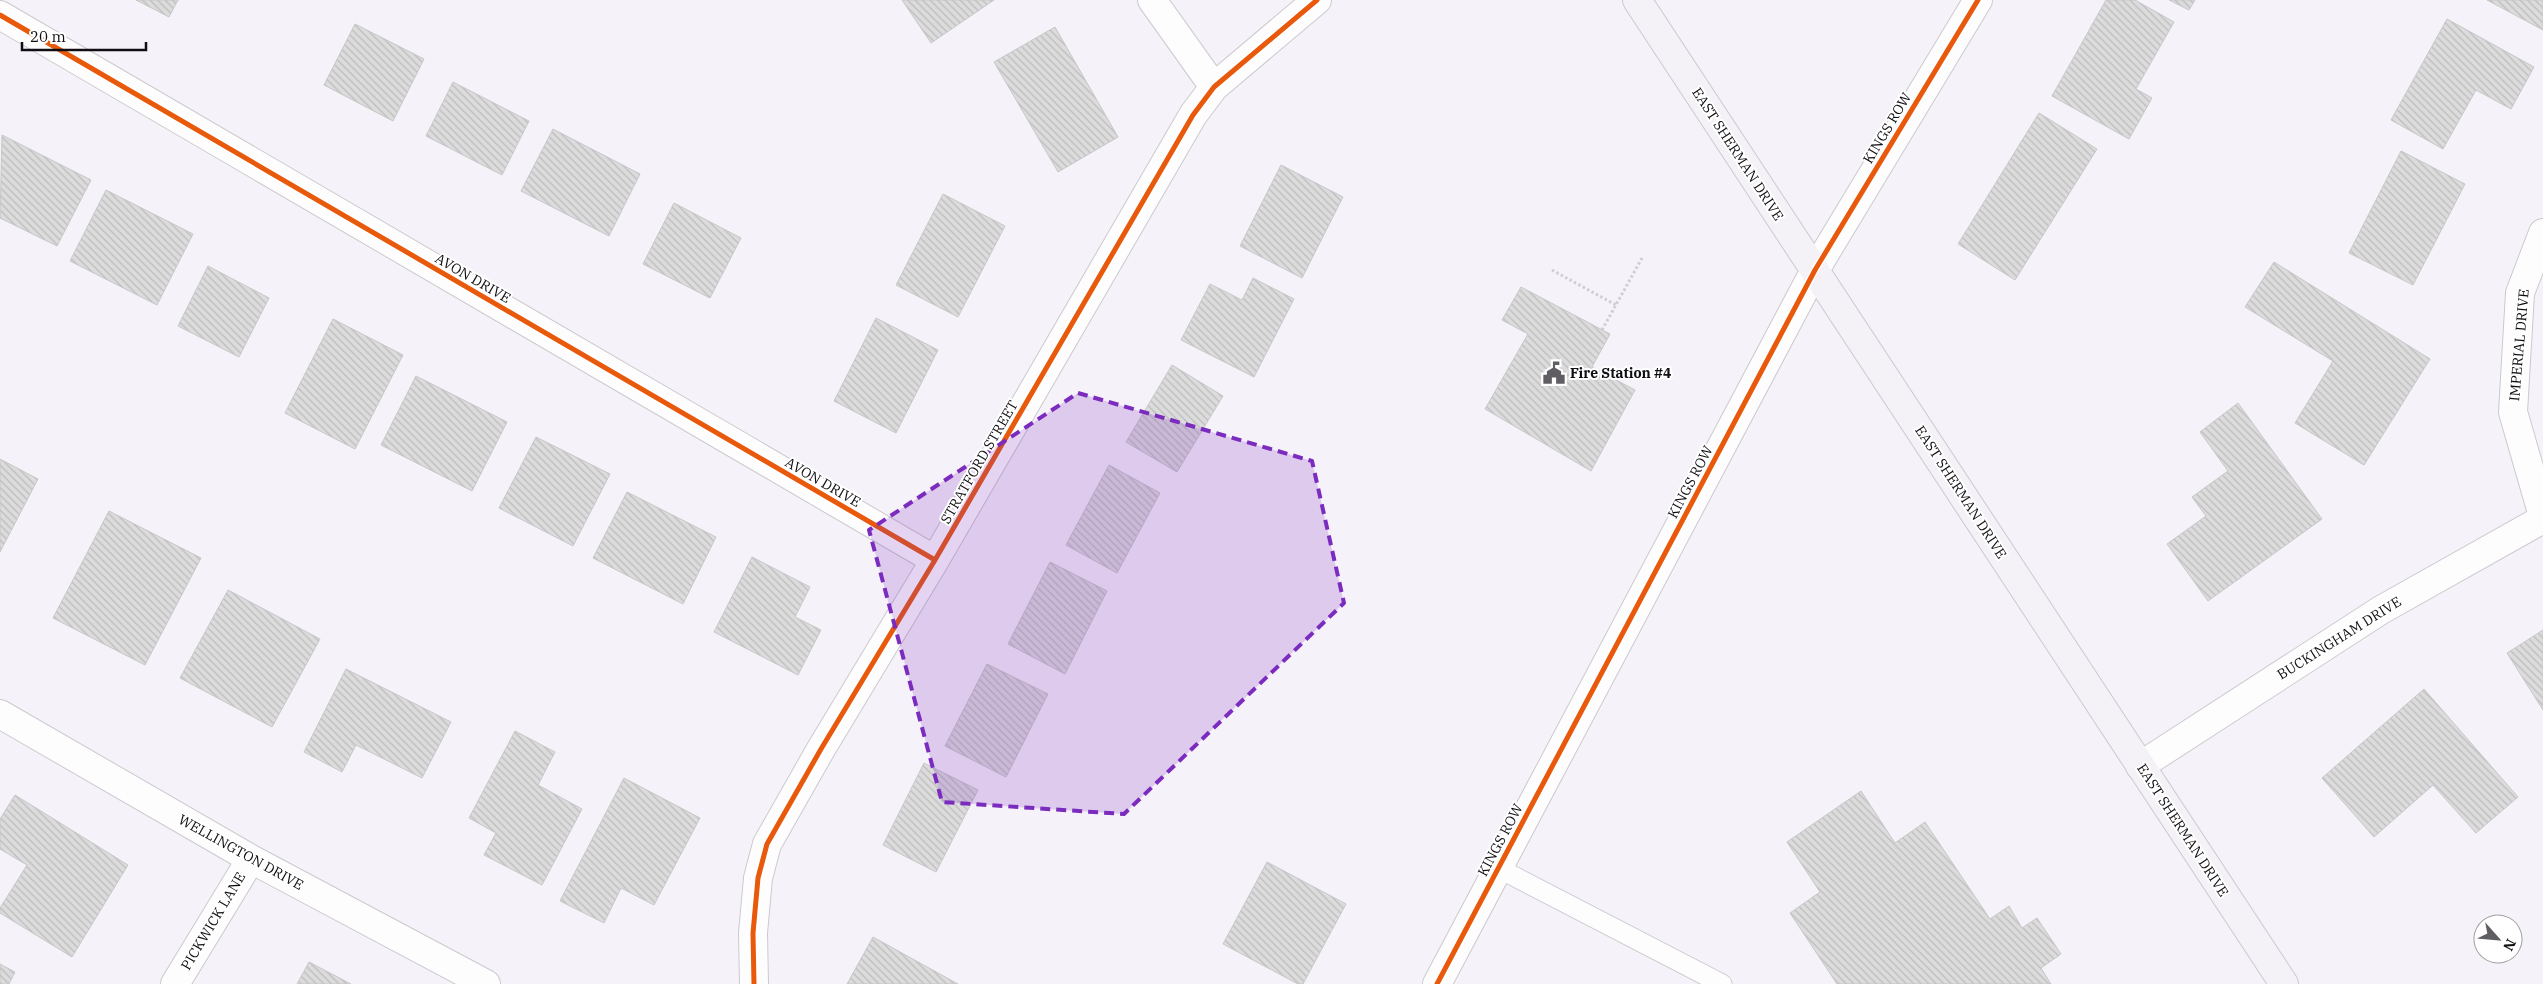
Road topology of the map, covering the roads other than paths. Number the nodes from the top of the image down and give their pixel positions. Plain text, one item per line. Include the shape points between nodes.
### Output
1 (1152, 0) edge
2 (1317, 0) edge
3 (1637, 0) edge
4 (1978, 0) edge
5 (0, 15) edge
6 (1214, 87) junction
7 (2543, 233) edge
8 (1815, 270) junction
9 (2543, 517) edge
10 (935, 560) junction
11 (0, 714) edge
12 (2140, 766) junction
13 (251, 859) junction
14 (1498, 868) junction
15 (175, 984) edge
16 (486, 984) edge
17 (754, 984) edge
18 (1437, 984) edge
19 (1722, 984) edge
20 (2284, 984) edge

1 - 6 street
2 - 6 street, STRATFORD STREET
3 - 8 main road, EAST SHERMAN DRIVE
4 - 8 street, KINGS ROW
5 - 10 street, AVON DRIVE
6 - 10 street, STRATFORD STREET via 1193,115
7 - 9 street, IMPERIAL DRIVE via 2520,293 2513,412
8 - 12 main road, EAST SHERMAN DRIVE
8 - 14 street, KINGS ROW
9 - 12 street, BUCKINGHAM DRIVE via 2381,610
10 - 17 street, STRATFORD STREET via 768,844 758,878 755,905
11 - 13 street, WELLINGTON DRIVE
12 - 20 main road, EAST SHERMAN DRIVE
13 - 15 street, PICKWICK LANE
13 - 16 street, WELLINGTON DRIVE
14 - 18 street, KINGS ROW
14 - 19 lane

